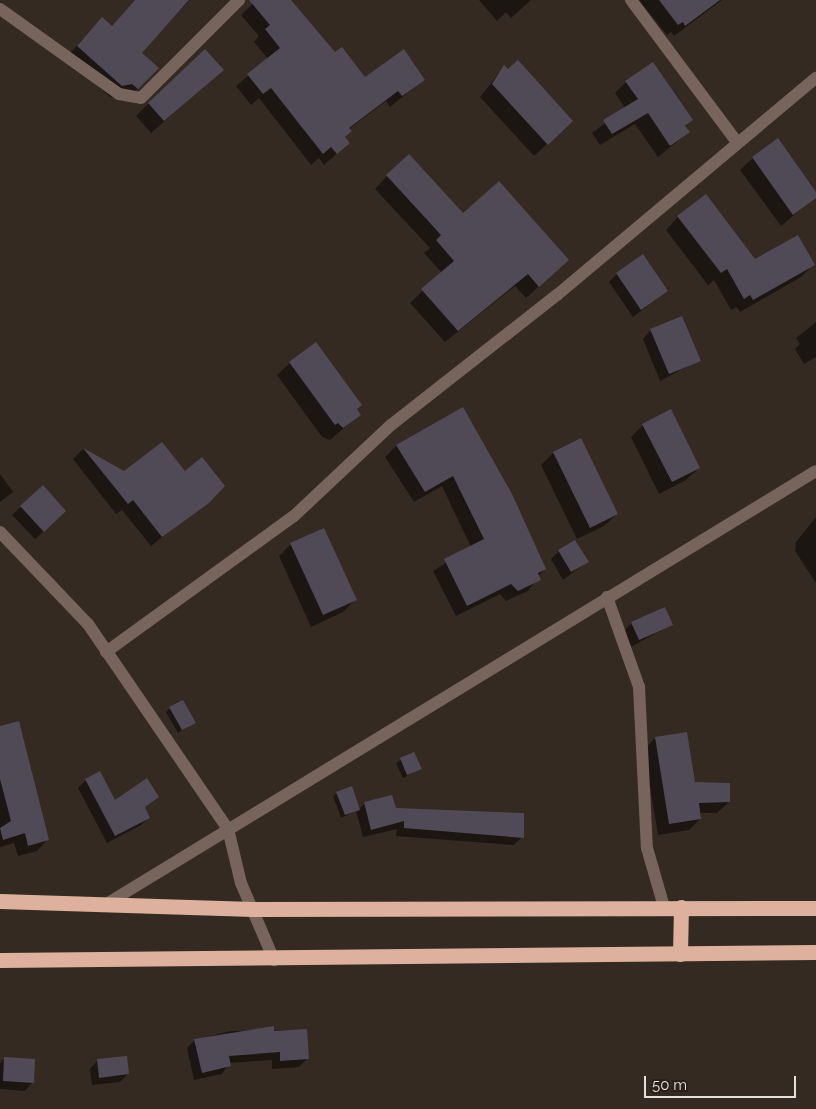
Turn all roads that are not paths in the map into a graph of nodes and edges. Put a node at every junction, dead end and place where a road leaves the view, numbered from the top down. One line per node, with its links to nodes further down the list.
1 (239, 0): 3 (street)
2 (631, 0): 5 (street)
3 (0, 9)
4 (816, 78): 5 (street)
5 (738, 142): 9 (street)
6 (816, 471): 8 (street)
7 (0, 532): 9 (street)
8 (607, 597): 10 (street); 13 (street)
9 (106, 652): 10 (street)
10 (228, 829): 12 (street); 16 (street)
11 (0, 901): 12 (highway)
12 (108, 903): 16 (highway)
13 (664, 907): 14 (highway); 16 (highway)
14 (681, 907): 15 (highway); 18 (highway)
15 (816, 908)
16 (252, 909): 20 (street)
17 (816, 952): 18 (highway)
18 (680, 954): 20 (highway)
19 (0, 960): 20 (highway)
20 (274, 960)

